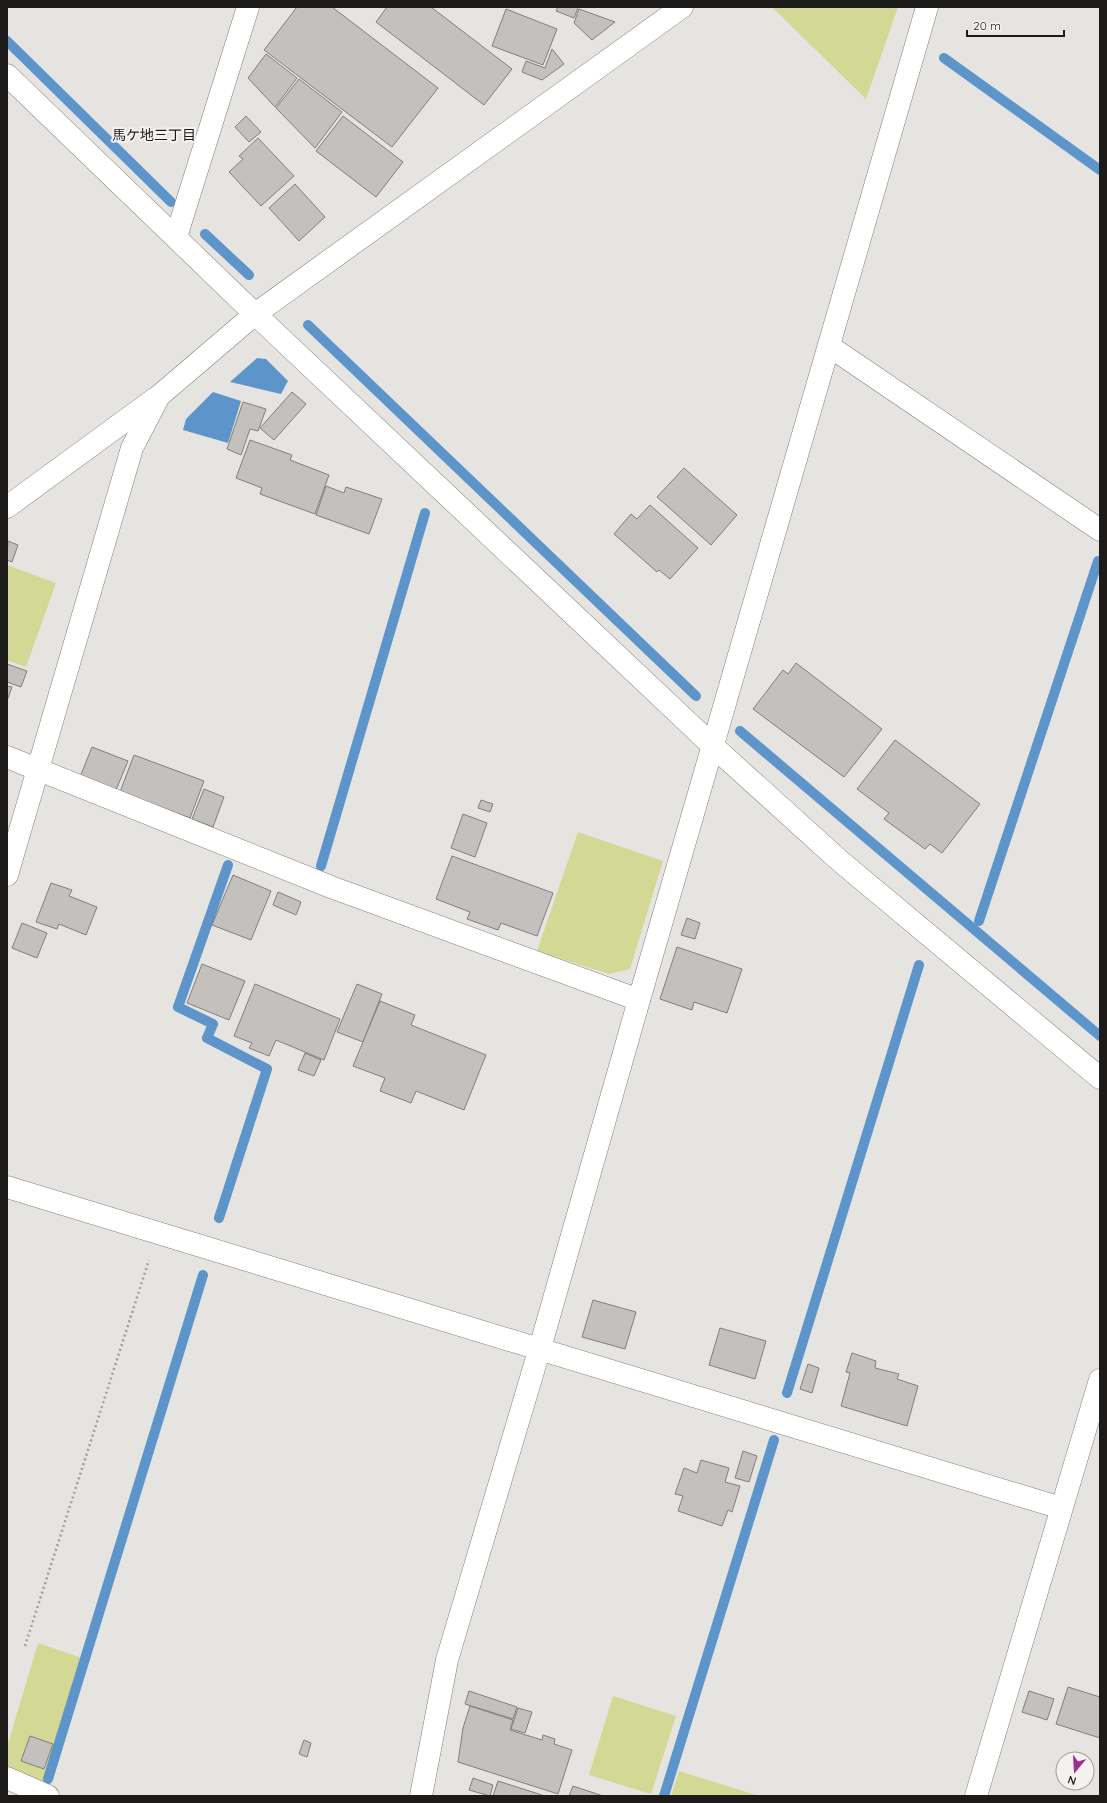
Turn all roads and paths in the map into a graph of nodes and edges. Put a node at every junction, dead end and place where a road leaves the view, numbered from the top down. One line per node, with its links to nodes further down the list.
1 (248, 7): 5 (street)
2 (682, 7): 6 (street)
3 (927, 7): 7 (street)
4 (7, 75): 5 (street)
5 (176, 237): 6 (street)
6 (255, 314): 8 (street); 11 (street)
7 (829, 346): 10 (street); 11 (street)
8 (159, 396): 9 (street); 13 (street)
9 (7, 507)
10 (1100, 530)
11 (714, 747): 15 (street); 16 (street)
12 (7, 757): 13 (street)
13 (39, 769): 14 (street); 15 (street)
14 (7, 875)
15 (639, 1000): 19 (street)
16 (1100, 1078)
17 (7, 1187): 18 (street)
18 (158, 1233): 19 (street); 22 (path)
19 (540, 1348): 21 (street); 25 (street)
20 (1100, 1380): 21 (street)
21 (1061, 1508): 26 (street)
22 (25, 1646)
23 (7, 1778): 24 (street)
24 (48, 1796)
25 (421, 1796)
26 (976, 1796)

